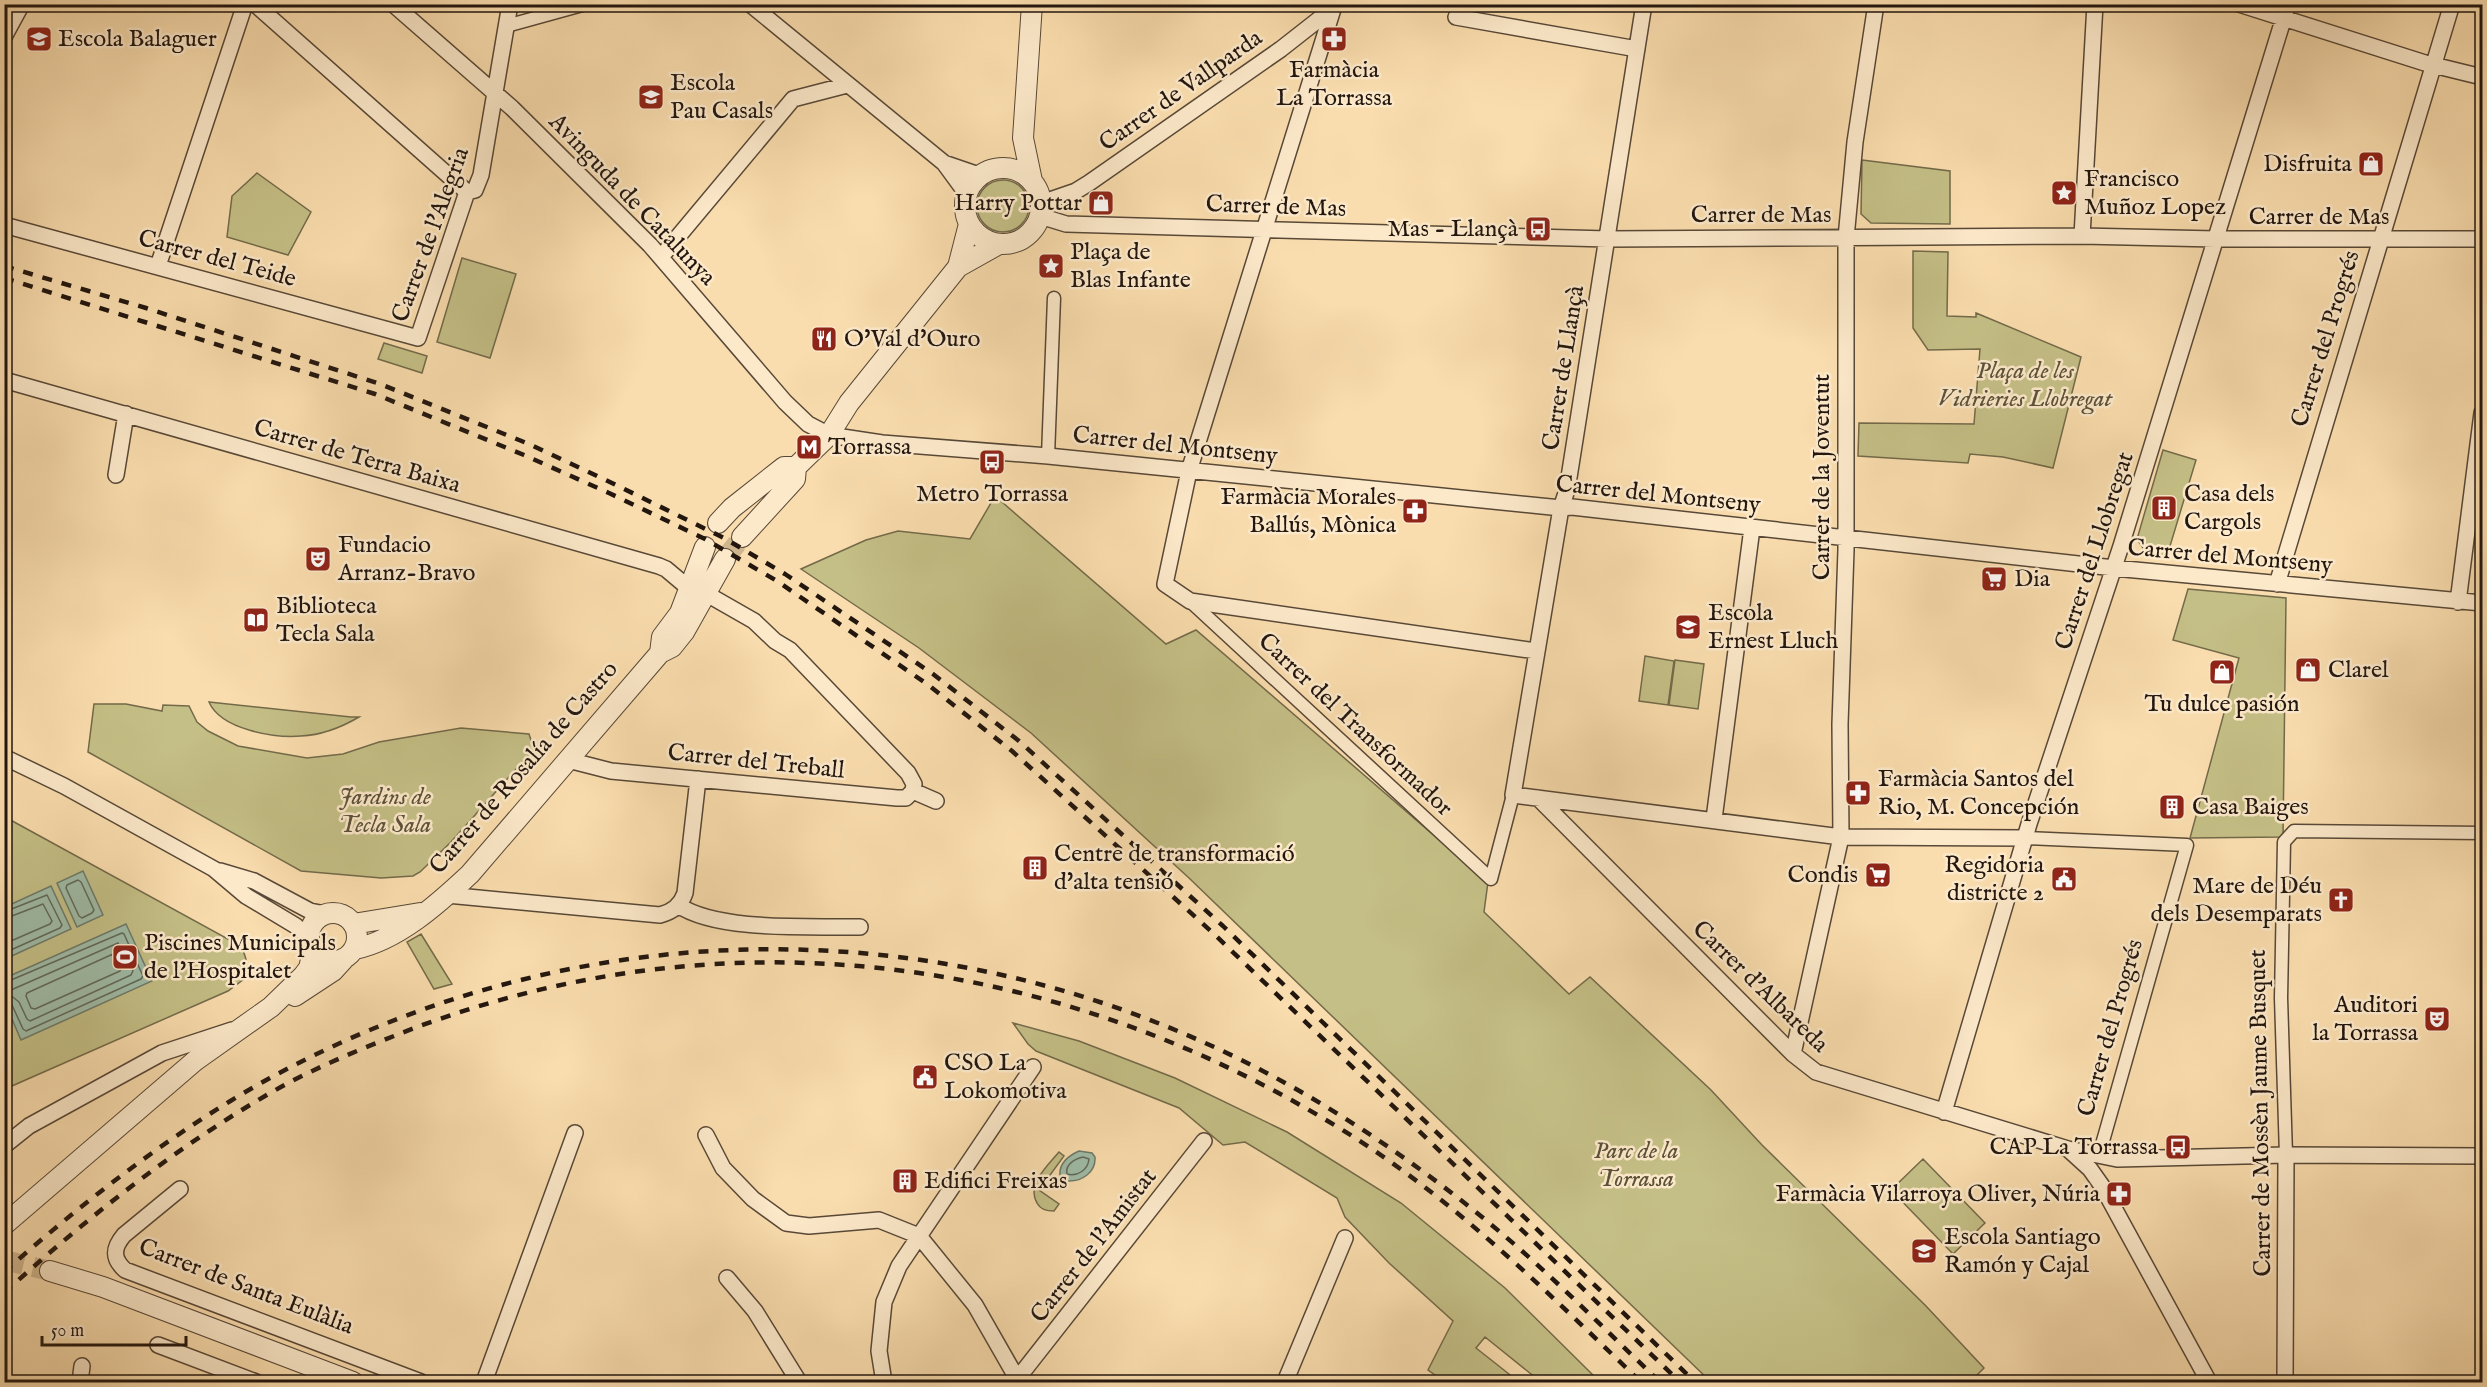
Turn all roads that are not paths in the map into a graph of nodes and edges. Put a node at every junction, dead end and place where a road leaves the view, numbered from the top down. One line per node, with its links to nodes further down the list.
1 (22, 4): 18 (street)
2 (245, 4): 42 (street)
3 (255, 4): 28 (street)
4 (393, 4): 23 (street, Avinguda de Catalunya)
5 (510, 4): 17 (street, Carrer de l'Alegria)
6 (586, 4): 17 (street)
7 (750, 4): 22 (street)
8 (1032, 4): 24 (street)
9 (1644, 4): 19 (street, Carrer de Llançà)
10 (1876, 4): 35 (street, Carrer de la Joventut)
11 (2095, 4): 34 (street)
12 (2239, 4): 15 (street)
13 (2452, 4): 20 (street, Carrer del Progrés)
14 (1333, 6): 30 (street, Carrer de Vallparda); 33 (street)
15 (2286, 11): 20 (street); 37 (street, Carrer del Llobregat)
16 (1456, 17): 19 (street)
17 (506, 26): 23 (street, Carrer de l'Alegria)
18 (4, 37)
19 (1637, 49): 36 (street, Carrer de Llançà)
20 (2434, 64): 21 (street); 39 (street, Carrer del Progrés)
21 (2482, 76)
22 (847, 85): 25 (street); 41 (street)
23 (495, 93): 28 (street, Carrer de l'Alegria); 41 (street, Avinguda de Catalunya)
24 (1023, 138): 26 (street); 27 (street)
25 (944, 163): 26 (street); 29 (street)
26 (984, 172): 27 (street); 29 (street)
27 (1032, 181): 30 (street)
28 (467, 192): 45 (street, Carrer de l'Alegria)
29 (966, 194): 31 (street)
30 (1041, 209): 33 (street, Carrer de Mas); 40 (street)
31 (969, 224): 40 (street); 43 (street)
32 (4, 225): 42 (street, Carrer del Teide)
33 (1264, 229): 36 (street, Carrer de Mas); 52 (street)
34 (2082, 236): 35 (street, Carrer de Mas); 37 (street, Carrer de Mas)
35 (1846, 238): 36 (street, Carrer de Mas); 57 (street, Carrer de la Joventut)
36 (1608, 239): 54 (street, Carrer de Llançà)
37 (2216, 239): 39 (street, Carrer de Mas); 61 (street, Carrer del Llobregat)
38 (2482, 239): 39 (street, Carrer de Mas)
39 (2379, 240): 62 (street, Carrer del Progrés)
40 (999, 244): 43 (street)
41 (661, 257): 49 (street, Avinguda de Catalunya)
42 (158, 266): 45 (street, Carrer del Teide)
43 (958, 267): 49 (street)
44 (1054, 298): 50 (street)
45 (418, 338)
46 (4, 380): 48 (street, Carrer de Terra Baixa)
47 (2482, 413): 65 (street)
48 (126, 414): 53 (street); 63 (street, Carrer de Terra Baixa)
49 (829, 435): 50 (street, Carrer del Montseny); 51 (street)
50 (1048, 456): 52 (street, Carrer del Montseny)
51 (796, 467): 55 (street); 58 (street)
52 (1189, 471): 54 (street, Carrer del Montseny); 64 (street)
53 (117, 476)
54 (1561, 508): 56 (street, Carrer del Montseny); 67 (street, Carrer de Llançà)
55 (718, 523)
56 (1752, 528): 57 (street, Carrer del Montseny); 75 (street)
57 (1845, 536): 61 (street, Carrer del Montseny); 77 (street, Carrer de la Joventut)
58 (742, 537)
59 (705, 548): 63 (street, Carrer de Rosalía de Castro)
60 (725, 559): 63 (street, Carrer de Rosalía de Castro)
61 (2114, 568): 62 (street, Carrer del Montseny); 78 (street, Carrer del Llobregat)
62 (2277, 584): 65 (street, Carrer del Montseny)
63 (698, 591): 69 (street, Carrer de Rosalía de Castro); 71 (street, Carrer de Terra Baixa)
64 (1190, 601): 67 (street); 80 (street, Carrer del Transformador)
65 (2458, 602): 66 (street, Carrer del Montseny)
66 (2482, 603)
67 (1536, 651): 72 (street, Carrer de Llançà)
68 (4, 757): 79 (street)
69 (568, 760): 70 (street, Carrer del Treball); 81 (street, Carrer de Rosalía de Castro)
70 (698, 779): 71 (street, Carrer del Treball); 82 (street)
71 (913, 791): 74 (street)
72 (1513, 795): 73 (street); 80 (street, Carrer de Llançà)
73 (1538, 798): 75 (street); 91 (street, Carrer d'Albareda)
74 (936, 801)
75 (1714, 819): 77 (street)
76 (2482, 833): 100 (street, Carrer de Mossèn Jaume Busquet)
77 (1841, 837): 78 (street); 91 (street, Carrer de la Joventut)
78 (2025, 838): 93 (street, Carrer del Llobregat); 99 (street, Carrer del Progrés)
79 (214, 869): 84 (street); 87 (street)
80 (1491, 879)
81 (447, 895): 82 (street); 83 (street, Carrer de Rosalía de Castro)
82 (678, 905): 86 (street)
83 (423, 912): 85 (street, Carrer de Rosalía de Castro); 88 (street, Carrer de Rosalía de Castro)
84 (325, 914): 85 (street); 87 (street)
85 (353, 924): 88 (street)
86 (860, 927)
87 (310, 945): 88 (street); 89 (street, Carrer de Rosalía de Castro)
88 (349, 954): 89 (street, Carrer de Rosalía de Castro)
89 (271, 1007): 90 (street, Carrer de Rosalía de Castro)
90 (243, 1026): 97 (street, Carrer de Rosalía de Castro); 105 (street, Carrer de Rosalía de Castro)
91 (1794, 1054): 93 (street, Carrer d'Albareda)
92 (1034, 1067): 106 (street)
93 (1944, 1112): 98 (street, Carrer d'Albareda)
94 (575, 1133): 117 (street)
95 (706, 1135): 106 (street)
96 (1204, 1142): 112 (street, Carrer de l'Amistat)
97 (4, 1146)
98 (2068, 1149): 99 (street, Carrer d'Albareda); 103 (street)
99 (2099, 1155): 102 (street, Carrer d'Albareda)
100 (2286, 1155): 101 (street, Carrer d'Albareda); 102 (street, Carrer d'Albareda); 122 (street, Carrer de Mossèn Jaume Busquet)
101 (2482, 1156)
102 (2117, 1159): 103 (street)
103 (2102, 1186): 121 (street)
104 (180, 1190): 116 (street, Carrer de Santa Eulàlia)
105 (7, 1222)
106 (919, 1236): 112 (street); 119 (street)
107 (1345, 1238): 120 (street)
108 (50, 1271): 115 (street)
109 (727, 1278): 118 (street)
110 (158, 1346): 114 (street)
111 (82, 1366): 113 (street)
112 (1019, 1380)
113 (80, 1383)
114 (256, 1383)
115 (353, 1383)
116 (420, 1383)
117 (484, 1383)
118 (799, 1383)
119 (884, 1383)
120 (1286, 1383)
121 (2209, 1383)
122 (2285, 1383)

